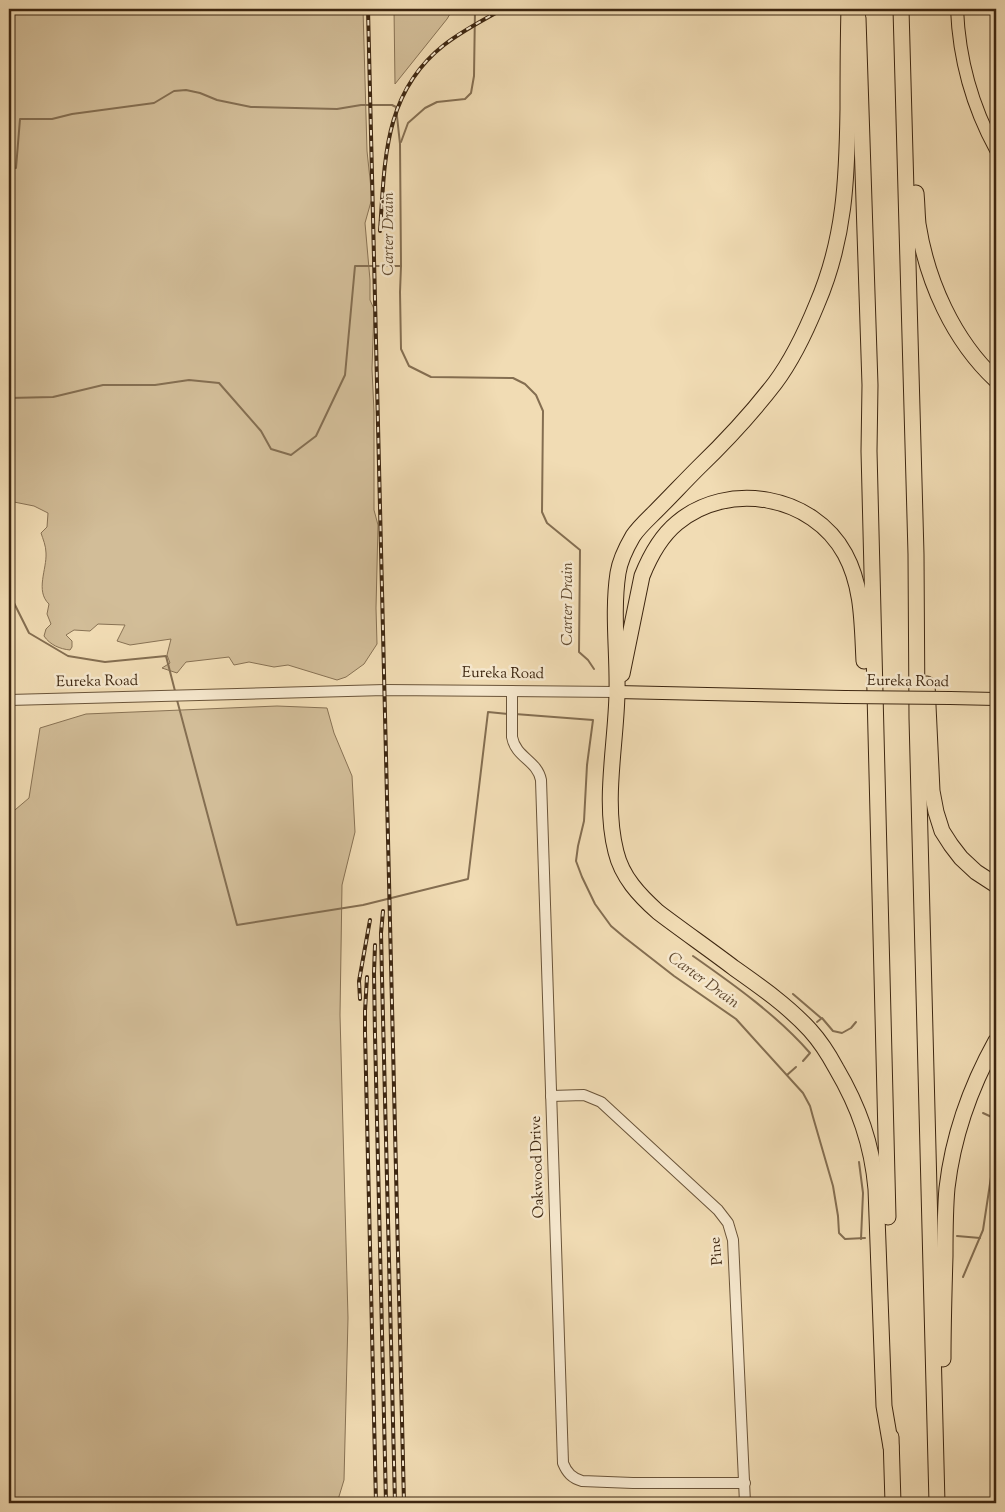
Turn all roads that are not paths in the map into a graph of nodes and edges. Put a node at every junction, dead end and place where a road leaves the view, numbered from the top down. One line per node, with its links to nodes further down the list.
1 (849, 9): 10 (highway)
2 (858, 9): 13 (highway)
3 (901, 9): 8 (highway)
4 (909, 9): 7 (highway)
5 (957, 9): 6 (main road)
6 (996, 150)
7 (996, 380)
8 (916, 554): 14 (highway); 17 (highway)
9 (512, 691): 10 (street, Eureka Road); 12 (street, Eureka Road); 16 (street, Oakwood Drive)
10 (617, 692): 11 (main road, Eureka Road, bridge); 13 (highway); 18 (highway)
11 (996, 699)
12 (9, 700)
13 (878, 842): 18 (highway)
14 (996, 885)
15 (996, 1041): 17 (highway)
16 (551, 1096): 19 (street, Pine); 19 (street, Oakwood Drive)
17 (935, 1424): 22 (highway)
18 (891, 1447): 21 (highway)
19 (745, 1483): 20 (street, Pine)
20 (745, 1503)
21 (893, 1503)
22 (937, 1503)

